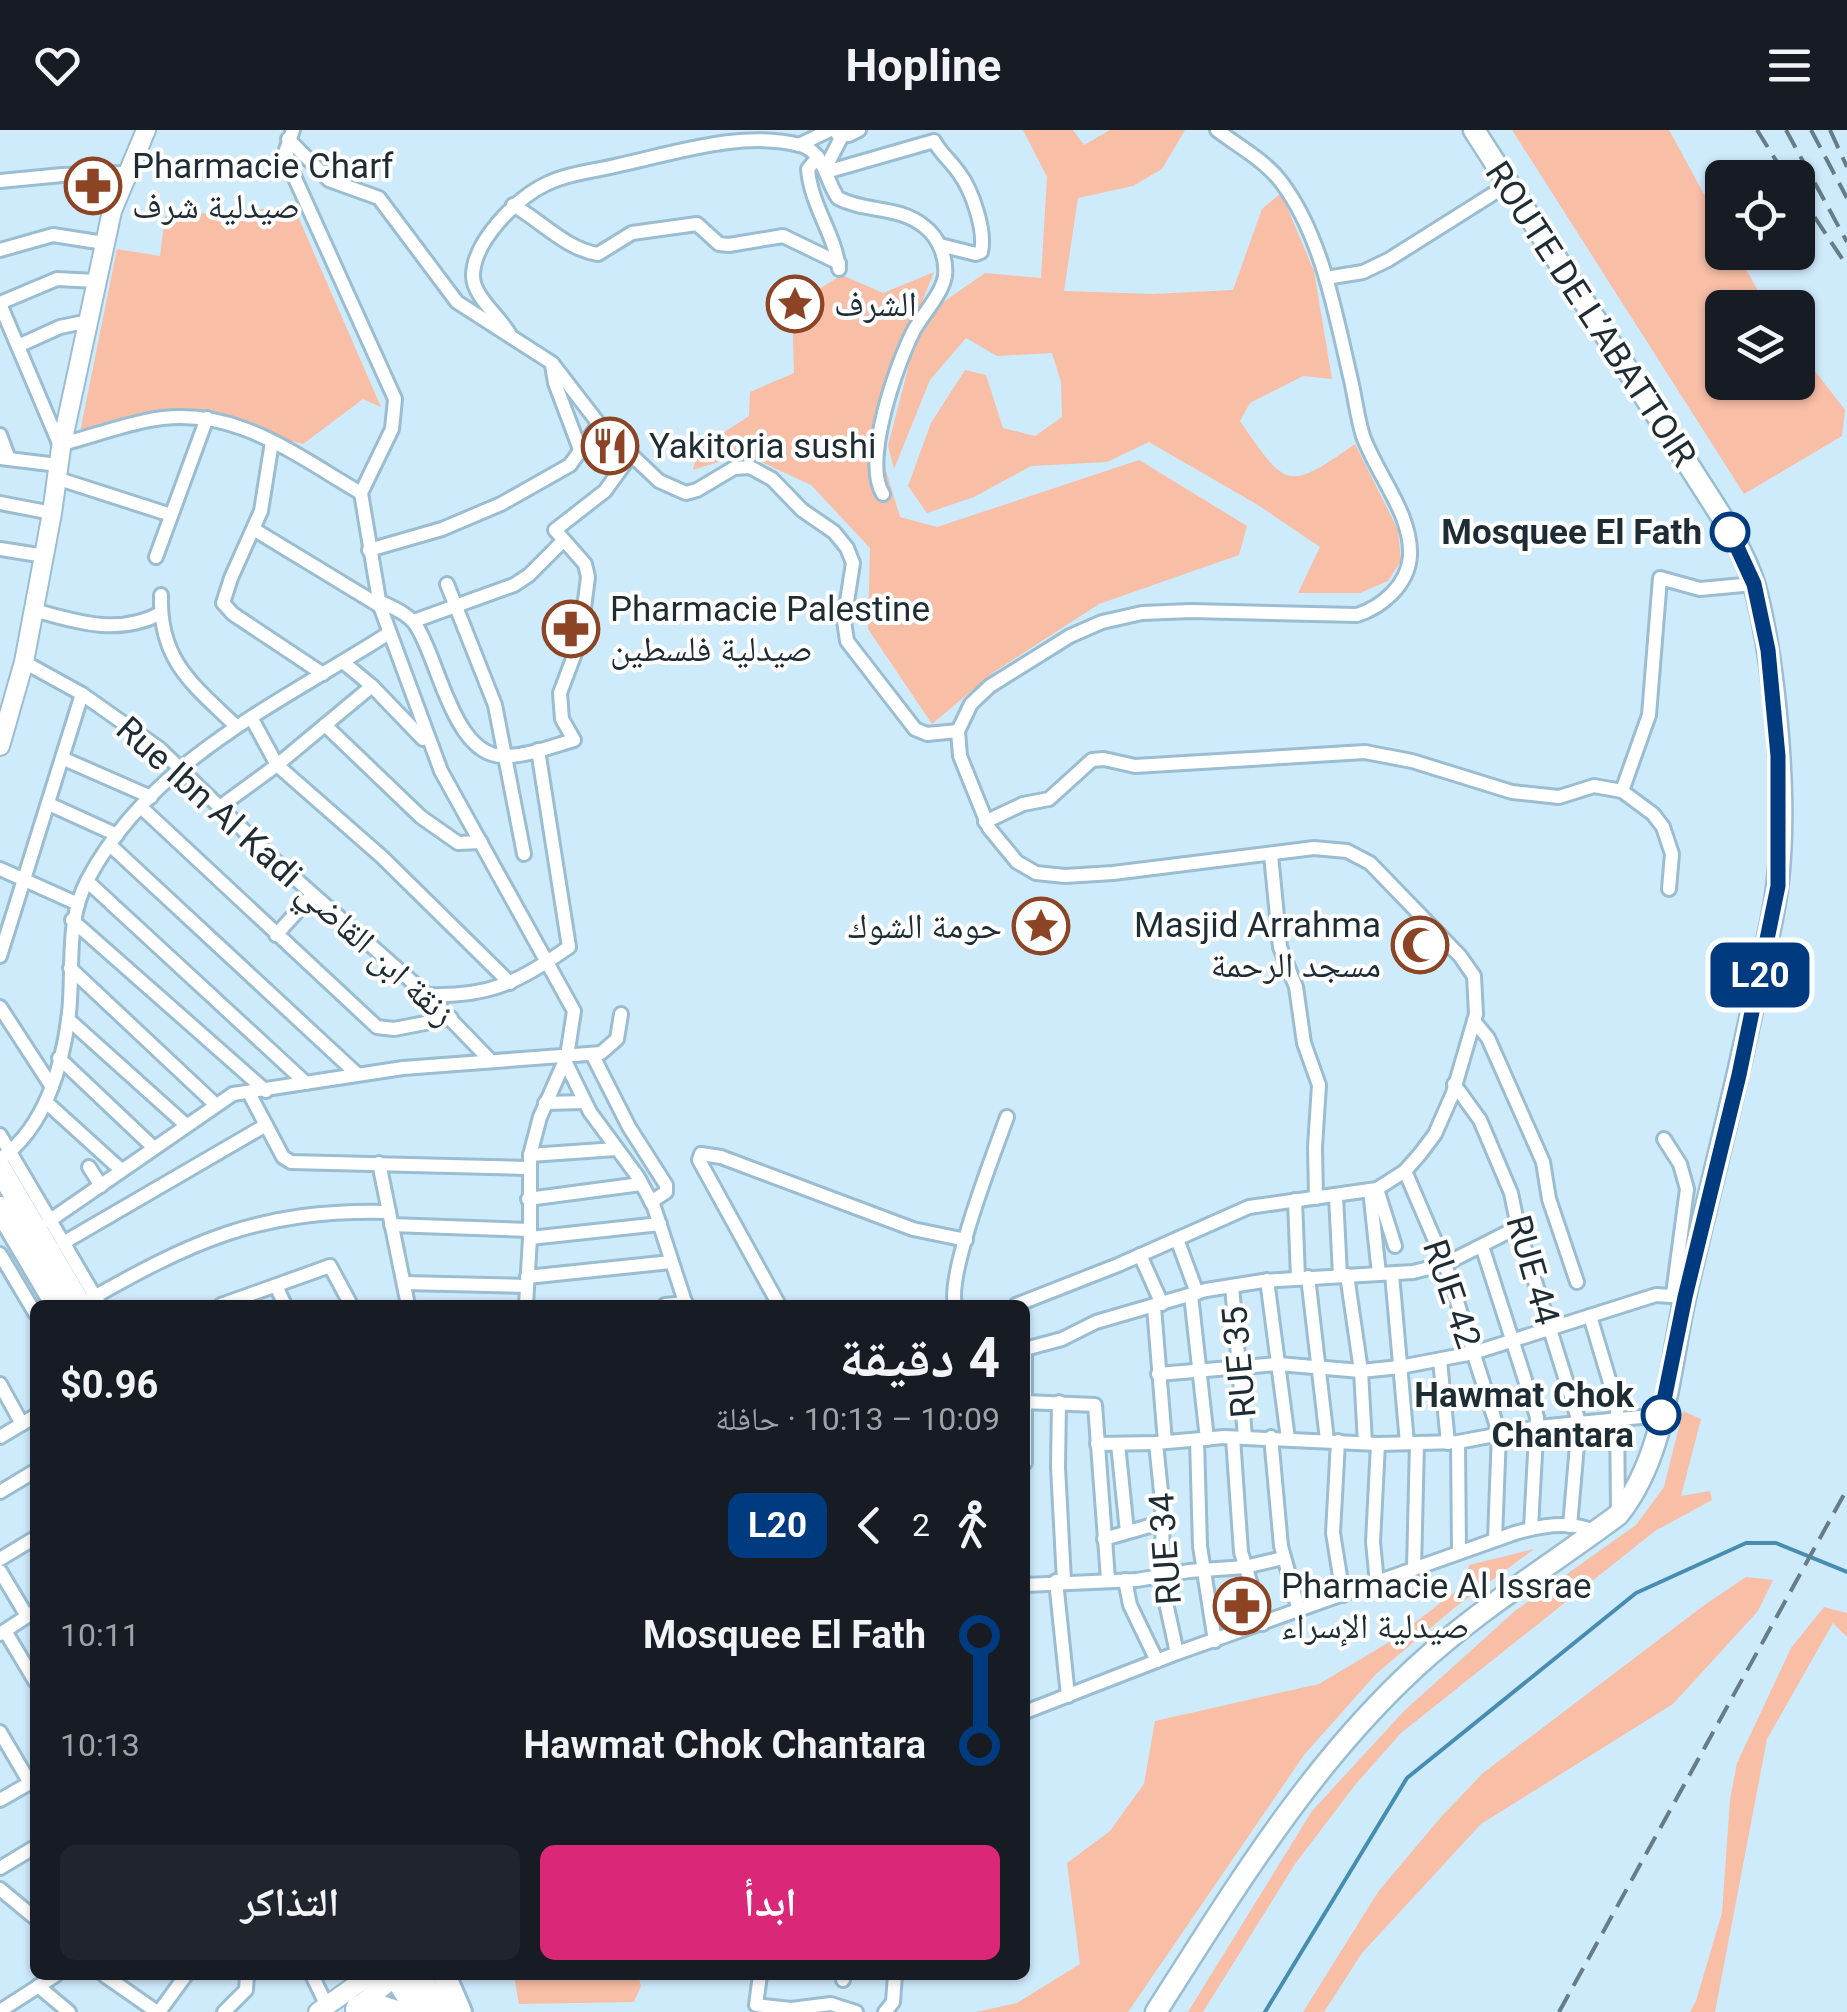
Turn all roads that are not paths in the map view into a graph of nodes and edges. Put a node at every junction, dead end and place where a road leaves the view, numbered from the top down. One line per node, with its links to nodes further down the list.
1 (146, 130): 9 (street)
2 (859, 130): 5 (street)
3 (1217, 130): 16 (street)
4 (1474, 130): 11 (main road, ROUTE DE L’ABATTOIR)
5 (834, 133): 7 (street); 8 (street)
6 (291, 135): 20 (street); 31 (street)
7 (799, 145): 8 (street); 12 (street)
8 (823, 166): 12 (street); 14 (street); 14 (street)
9 (126, 173): 10 (street); 13 (street)
10 (0, 182)
11 (1508, 185): 16 (street); 43 (main road, ROUTE DE L’ABATTOIR)
12 (512, 205): 20 (street)
13 (104, 243): 15 (street); 17 (street)
14 (940, 245): 32 (street)
15 (0, 250)
16 (1326, 278): 59 (street)
17 (96, 281): 18 (street); 19 (street)
18 (0, 304): 21 (street)
19 (89, 322): 21 (street); 30 (street)
20 (510, 335): 22 (street)
21 (18, 346): 30 (street)
22 (552, 363): 24 (street); 27 (street)
23 (207, 418): 26 (street); 30 (street); 35 (street)
24 (599, 424): 27 (street); 28 (street)
25 (0, 435): 29 (street)
26 (272, 442): 31 (street); 36 (street)
27 (580, 452): 39 (street)
28 (631, 456): 37 (street); 59 (street)
29 (4, 458): 30 (street)
30 (59, 459): 34 (street); 35 (street)
31 (361, 494): 39 (street)
32 (883, 494)
33 (0, 504): 34 (street)
34 (52, 513): 40 (street)
35 (171, 515): 41 (street)
36 (254, 530): 45 (street); 53 (street)
37 (563, 541): 46 (street); 62 (street)
38 (0, 549): 40 (street)
39 (369, 550): 45 (street)
40 (45, 556): 47 (street)
41 (156, 557)
42 (447, 584): 46 (street)
43 (1754, 584): 67 (street); 154 (main road, ROUTE DE L’ABATTOIR)
44 (161, 594): 48 (street)
45 (379, 603): 49 (street); 50 (street)
46 (456, 606): 49 (street); 63 (street)
47 (34, 610): 48 (street); 51 (street)
48 (161, 613): 58 (street)
49 (414, 621): 63 (street)
50 (389, 633): 52 (street); 61 (street)
51 (24, 662): 55 (street, Rue Ibn Al Kadi زنقة ابن القاضي); 60 (street)
52 (343, 662): 53 (street); 54 (street)
53 (323, 674): 56 (street)
54 (372, 686): 57 (street); 61 (street)
55 (82, 694): 64 (street); 66 (street, Rue Ibn Al Kadi زنقة ابن القاضي)
56 (252, 720): 58 (street); 65 (street)
57 (325, 725): 65 (street); 73 (street)
58 (236, 726): 66 (street)
59 (958, 730): 71 (street)
60 (2, 734)
61 (428, 745): 73 (street)
62 (538, 750): 63 (street); 85 (street)
63 (507, 756): 74 (street)
64 (64, 759): 68 (street); 69 (street)
65 (277, 765): 70 (street); 87 (street)
66 (179, 768): 68 (street); 70 (street, Rue Ibn Al Kadi زنقة ابن القاضي)
67 (1622, 791): 71 (street); 79 (street)
68 (147, 802): 72 (street); 83 (street)
69 (49, 804): 72 (street); 77 (street)
70 (220, 806): 80 (street, Rue Ibn Al Kadi زنقة ابن القاضي)
71 (985, 822): 75 (street)
72 (113, 840): 78 (street); 98 (street)
73 (481, 842): 85 (street)
74 (524, 854)
75 (1271, 855): 93 (street); 126 (street)
76 (0, 870): 77 (street)
77 (25, 880): 81 (street); 84 (street)
78 (87, 881): 81 (street); 99 (street)
79 (1669, 890)
80 (312, 895): 83 (street); 88 (street, Rue Ibn Al Kadi زنقة ابن القاضي)
81 (78, 904): 82 (street)
82 (72, 920): 86 (street); 102 (street)
83 (276, 935): 91 (street)
84 (0, 956)
85 (547, 961): 87 (street); 96 (street)
86 (70, 968): 92 (street); 107 (street)
87 (510, 983): 88 (street)
88 (427, 994): 91 (street, Rue Ibn Al Kadi زنقة ابن القاضي)
89 (0, 1007): 101 (street)
90 (621, 1014): 94 (street)
91 (451, 1018): 97 (street, Rue Ibn Al Kadi زنقة ابن القاضي)
92 (68, 1019): 95 (street); 110 (street)
93 (1474, 1021): 100 (street); 149 (street)
94 (596, 1054): 96 (street); 128 (street)
95 (59, 1058): 101 (street); 113 (street)
96 (566, 1058): 97 (street); 105 (street); 106 (street)
97 (489, 1060): 98 (street)
98 (357, 1074): 99 (street)
99 (306, 1083): 102 (street)
100 (1454, 1084): 120 (street); 133 (street, RUE 44)
101 (52, 1087): 104 (street)
102 (266, 1091): 103 (street)
103 (249, 1092): 107 (street); 109 (street)
104 (46, 1102): 115 (street); 119 (street)
105 (584, 1102): 106 (street); 114 (street)
106 (545, 1103): 116 (street)
107 (216, 1106): 110 (street)
108 (1007, 1117): 136 (street)
109 (266, 1124): 117 (street); 137 (street)
110 (186, 1125): 113 (street)
111 (0, 1135): 115 (street)
112 (1664, 1140): 154 (street)
113 (154, 1148): 119 (street)
114 (616, 1149): 116 (street); 121 (street)
115 (3, 1160): 131 (street); 156 (highway)
116 (529, 1161): 117 (street); 125 (street)
117 (379, 1162): 130 (street)
118 (89, 1167): 122 (street)
119 (120, 1170): 122 (street)
120 (1405, 1171): 123 (street); 143 (street, RUE 42)
121 (641, 1184): 125 (street); 128 (street)
122 (100, 1186): 131 (street)
123 (1374, 1190): 124 (street); 138 (street); 144 (street)
124 (1336, 1196): 126 (street); 145 (street)
125 (528, 1198): 134 (street)
126 (1316, 1198): 127 (street)
127 (1295, 1200): 135 (street); 146 (street)
128 (652, 1202): 132 (street)
129 (0, 1208): 155 (highway)
130 (390, 1219): 134 (street); 150 (street); 158 (street)
131 (49, 1220): 137 (street)
132 (660, 1224): 134 (street); 142 (street)
133 (1518, 1227): 139 (street); 171 (street, RUE 44)
134 (530, 1234): 148 (street)
135 (1177, 1239): 141 (street); 153 (street)
136 (966, 1240): 165 (street); 166 (street)
137 (63, 1243): 157 (street)
138 (1395, 1246)
139 (1482, 1246): 143 (street); 172 (street)
140 (0, 1254): 168 (street)
141 (1140, 1255): 167 (street); 169 (street)
142 (671, 1262): 148 (street); 164 (street)
143 (1445, 1264): 144 (street); 174 (street, RUE 42)
144 (1385, 1274): 145 (street); 178 (street)
145 (1344, 1275): 146 (street); 181 (street)
146 (1303, 1278): 147 (street); 177 (street)
147 (1267, 1280): 152 (street); 176 (street)
148 (527, 1281): 150 (street); 163 (street)
149 (1577, 1282)
150 (404, 1283): 162 (street)
151 (276, 1286): 159 (street); 160 (street); 161 (street)
152 (1232, 1286): 153 (street); 179 (street, RUE 35)
153 (1194, 1294): 169 (street); 180 (street)
154 (1679, 1296): 170 (street); 186 (main road, ROUTE DE L’ABATTOIR)
155 (54, 1300)
156 (87, 1300)
157 (88, 1300)
158 (94, 1300)
159 (236, 1300)
160 (283, 1300)
161 (348, 1300)
162 (407, 1300)
163 (526, 1300)
164 (685, 1300)
165 (776, 1300)
166 (955, 1300)
167 (1028, 1300)
168 (30, 1305)
169 (1158, 1305): 173 (street); 182 (street, RUE 34)
170 (1590, 1316): 171 (street); 188 (street)
171 (1549, 1330): 172 (street); 189 (street, RUE 44)
172 (1511, 1342): 174 (street); 191 (street)
173 (1030, 1350)
174 (1473, 1353): 175 (street); 192 (street, RUE 42)
175 (1440, 1360): 178 (street); 199 (street)
176 (1278, 1364): 177 (street); 179 (street); 197 (street)
177 (1318, 1367): 181 (street); 198 (street)
178 (1400, 1367): 181 (street); 202 (street)
179 (1240, 1368): 180 (street); 194 (street, RUE 35)
180 (1200, 1369): 182 (street); 196 (street)
181 (1361, 1370): 201 (street)
182 (1158, 1374): 200 (street, RUE 34)
183 (0, 1384): 190 (street)
184 (1030, 1402): 185 (street)
185 (1059, 1402): 203 (street); 226 (street)
186 (1661, 1415): 188 (street); 207 (main road, ROUTE DE L’ABATTOIR)
187 (30, 1419): 190 (street)
188 (1618, 1420): 189 (street); 207 (street)
189 (1579, 1422): 191 (street); 209 (street, RUE 44)
190 (22, 1424): 193 (street)
191 (1538, 1427): 192 (street); 210 (street)
192 (1499, 1433): 199 (street); 214 (street, RUE 42)
193 (0, 1437)
194 (1240, 1438): 195 (street); 196 (street); 219 (street, RUE 35)
195 (1271, 1438): 197 (street); 217 (street)
196 (1202, 1439): 200 (street); 221 (street)
197 (1288, 1439): 198 (street)
198 (1332, 1440): 201 (street); 230 (street)
199 (1453, 1442): 202 (street); 216 (street)
200 (1161, 1443): 204 (street); 208 (street, RUE 34)
201 (1371, 1443): 202 (street); 227 (street)
202 (1412, 1443): 220 (street)
203 (1098, 1444): 204 (street); 213 (street)
204 (1118, 1444): 211 (street)
205 (30, 1474): 206 (street)
206 (0, 1492)
207 (1618, 1515): 212 (main road, ROUTE DE L’ABATTOIR)
208 (1160, 1523): 211 (street); 223 (street, RUE 34)
209 (1570, 1526): 210 (street); 212 (street)
210 (1531, 1528): 214 (street)
211 (1127, 1532): 213 (street)
212 (1595, 1532): 274 (main road, ROUTE DE L’ABATTOIR)
213 (1104, 1539): 224 (street)
214 (1496, 1539): 216 (street)
215 (30, 1541): 218 (street)
216 (1459, 1551): 220 (street)
217 (1284, 1558): 219 (street); 231 (street)
218 (0, 1559)
219 (1245, 1567): 221 (street); 234 (street, RUE 35)
220 (1414, 1569): 227 (street)
221 (1202, 1570): 223 (street); 236 (street)
222 (0, 1571): 229 (street)
223 (1162, 1576): 225 (street); 237 (street, RUE 34)
224 (1108, 1579): 225 (street); 226 (street)
225 (1124, 1580): 238 (street)
226 (1060, 1581): 228 (street); 240 (street)
227 (1378, 1583): 230 (street)
228 (1030, 1584)
229 (5, 1592): 232 (street)
230 (1343, 1596): 231 (street)
231 (1299, 1611): 234 (street)
232 (30, 1613)
233 (30, 1615): 235 (street)
234 (1263, 1624): 236 (street)
235 (3, 1632): 239 (street)
236 (1215, 1641): 237 (street)
237 (1177, 1653): 238 (street)
238 (1157, 1661): 240 (street)
239 (30, 1673)
240 (1068, 1696): 241 (street)
241 (1030, 1710)
242 (0, 1732): 243 (street)
243 (30, 1778)
244 (30, 1782): 245 (street)
245 (0, 1800)
246 (30, 1850): 247 (street)
247 (0, 1868)
248 (0, 1889): 249 (street)
249 (30, 1914)
250 (48, 1980): 262 (street)
251 (111, 1980): 268 (street)
252 (181, 1980): 268 (street)
253 (247, 1980): 269 (street)
254 (313, 1980): 263 (street)
255 (390, 1980): 263 (street)
256 (393, 1980): 264 (street)
257 (399, 1980): 271 (highway)
258 (402, 1980): 265 (highway)
259 (445, 1980): 265 (highway)
260 (759, 1980): 272 (street)
261 (895, 1980): 273 (street)
262 (38, 1986): 266 (street); 267 (street)
263 (322, 2009)
264 (354, 2009): 270 (highway)
265 (454, 2010)
266 (0, 2011)
267 (69, 2012)
268 (158, 2012)
269 (224, 2012)
270 (396, 2012)
271 (418, 2012)
272 (856, 2012)
273 (886, 2012)
274 (1156, 2012)

